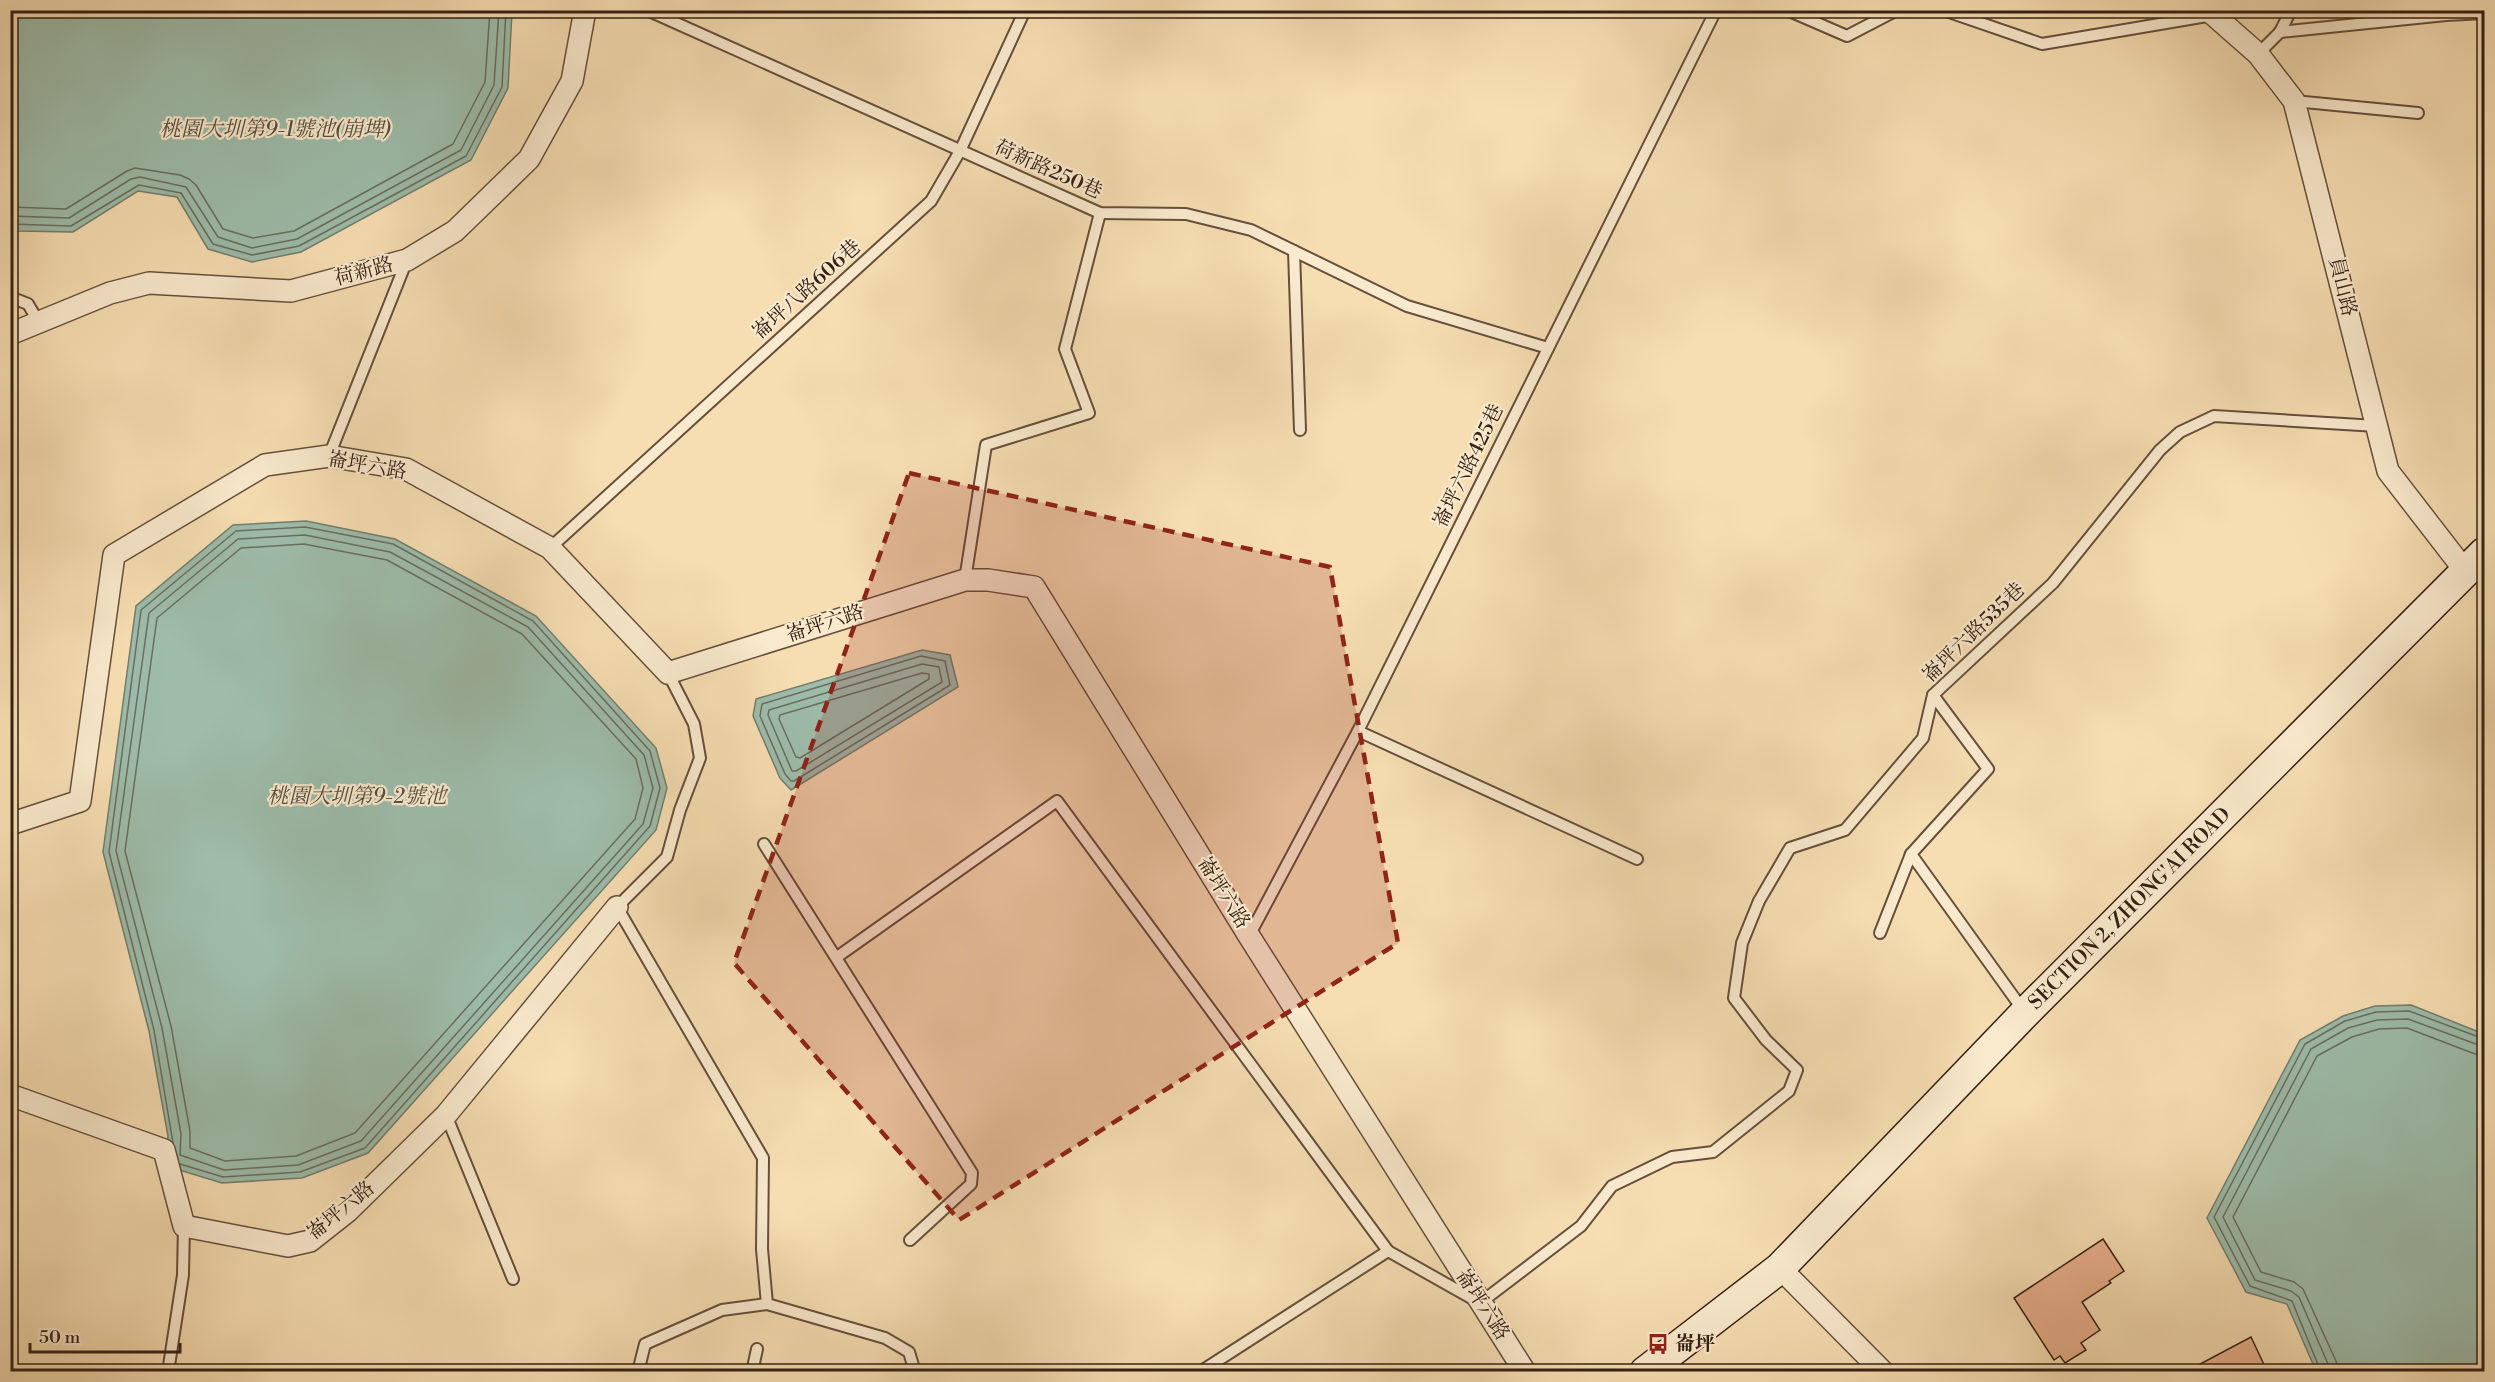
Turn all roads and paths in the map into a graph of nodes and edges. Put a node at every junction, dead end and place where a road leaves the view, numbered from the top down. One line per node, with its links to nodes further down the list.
1 (585, 10): 18 (street, 荷新路)
2 (647, 10): 15 (lane, 荷新路250巷)
3 (1025, 10): 15 (lane, 崙坪八路606巷)
4 (1716, 10): 22 (lane, 崙坪六路425巷)
5 (1787, 10): 6 (lane)
6 (1897, 10)
7 (1942, 10): 9 (lane)
8 (2291, 10): 11 (lane)
9 (2211, 13): 12 (street, 員山路)
10 (2484, 13): 11 (lane)
11 (2280, 32): 12 (lane)
12 (2258, 54): 13 (street, 員山路)
13 (2294, 101): 14 (lane); 23 (street, 員山路)
14 (2418, 113)
15 (960, 151): 16 (lane, 荷新路250巷); 26 (lane, 崙坪八路606巷)
16 (1100, 213): 17 (lane, 荷新路250巷); 28 (lane)
17 (1294, 251): 22 (lane, 荷新路250巷); 24 (lane)
18 (407, 260): 20 (street, 荷新路); 25 (lane)
19 (10, 297): 20 (lane)
20 (38, 321): 21 (street, 荷新路)
21 (10, 334)
22 (1548, 348): 31 (lane, 崙坪六路425巷)
23 (2377, 426): 27 (street, 員山路); 30 (lane, 崙坪六路535巷)
24 (1300, 430)
25 (329, 456): 26 (street, 崙坪六路); 32 (street, 崙坪六路)
26 (550, 548): 29 (street, 崙坪六路)
27 (2475, 563): 40 (main road, SECTION 2, ZHONG'AI ROAD)
28 (965, 579): 29 (street, 崙坪六路); 38 (street, 崙坪六路)
29 (668, 674): 36 (lane)
30 (1933, 695): 34 (lane); 48 (lane, 崙坪六路535巷)
31 (1358, 731): 35 (lane); 38 (lane, 崙坪六路425巷)
32 (10, 824)
33 (764, 844): 39 (lane)
34 (1911, 854): 37 (lane); 40 (lane)
35 (1637, 859)
36 (617, 907): 42 (street, 崙坪六路); 49 (lane)
37 (1880, 933)
38 (1249, 936): 48 (street, 崙坪六路)
39 (837, 957): 44 (lane); 45 (lane)
40 (2025, 1013): 46 (main road, SECTION 2, ZHONG'AI ROAD)
41 (10, 1095): 43 (street)
42 (446, 1115): 43 (street, 崙坪六路); 47 (lane)
43 (184, 1226): 51 (lane)
44 (910, 1240)
45 (1388, 1251): 48 (lane); 55 (lane)
46 (1780, 1268): 57 (main road, SECTION 2, ZHONG'AI ROAD); 58 (street)
47 (513, 1279)
48 (1480, 1303): 56 (street, 崙坪六路)
49 (767, 1304): 52 (lane); 54 (lane)
50 (757, 1349): 53 (lane)
51 (168, 1371)
52 (638, 1371)
53 (752, 1371)
54 (915, 1371)
55 (1200, 1371)
56 (1525, 1371)
57 (1646, 1371)
58 (1883, 1371)

